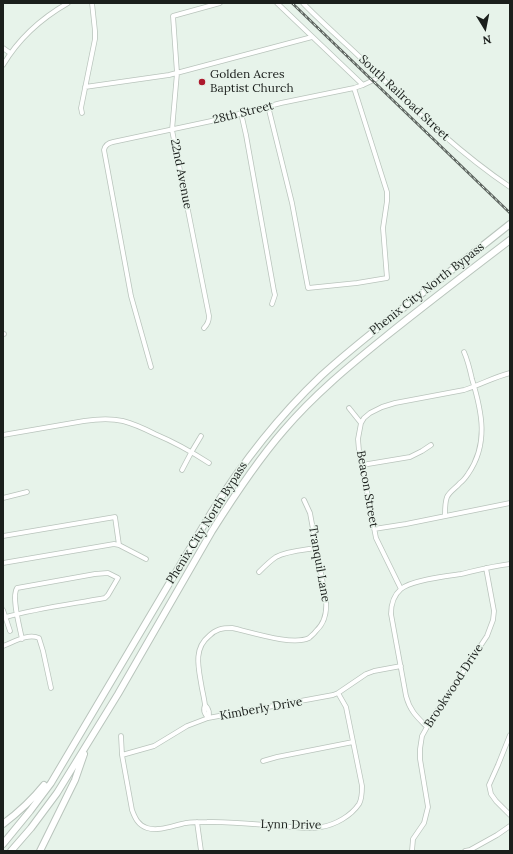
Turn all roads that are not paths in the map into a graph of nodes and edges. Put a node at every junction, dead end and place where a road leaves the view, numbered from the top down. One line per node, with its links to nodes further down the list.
1 (68, 3): 8 (street)
2 (92, 3): 13 (street)
3 (220, 3): 10 (street, 22nd Avenue)
4 (277, 3): 6 (street)
5 (306, 4): 11 (street, South Railroad Street)
6 (312, 37): 10 (street); 12 (street)
7 (3, 48): 8 (street)
8 (10, 53): 9 (street)
9 (3, 66)
10 (177, 73): 13 (street); 18 (street, 22nd Avenue)
11 (380, 77): 12 (street, 28th Street); 19 (street, South Railroad Street)
12 (363, 85): 14 (street, 28th Street)
13 (85, 86): 16 (street)
14 (354, 88): 15 (street, 28th Street); 15 (street)
15 (268, 106): 17 (street, 28th Street)
16 (82, 113)
17 (241, 113): 18 (street, 28th Street); 22 (street)
18 (172, 130): 23 (street, 22nd Avenue); 25 (street, 28th Street)
19 (510, 187)
20 (509, 225): 67 (highway, Phenix City North Bypass)
21 (510, 240): 65 (highway, Phenix City North Bypass)
22 (272, 304)
23 (204, 328)
24 (464, 352): 27 (street)
25 (151, 367)
26 (510, 373): 27 (street)
27 (475, 387): 29 (street); 41 (street)
28 (349, 408): 29 (street)
29 (361, 423): 35 (street, Beacon Street)
30 (3, 435): 33 (street)
31 (201, 436): 33 (street)
32 (431, 445): 35 (street)
33 (192, 451): 34 (street); 36 (street)
34 (209, 463)
35 (362, 465): 42 (street, Beacon Street)
36 (182, 470)
37 (27, 492): 38 (street)
38 (3, 498)
39 (304, 500): 45 (street, Tranquil Lane)
40 (510, 503): 41 (street)
41 (445, 515): 42 (street)
42 (374, 529): 51 (street, Beacon Street)
43 (3, 536): 44 (street)
44 (119, 545): 46 (street); 47 (street)
45 (316, 548): 50 (street); 61 (street, Tranquil Lane)
46 (146, 559)
47 (3, 563)
48 (510, 564): 49 (street)
49 (486, 568): 51 (street); 62 (street, Brookwood Drive)
50 (259, 572)
51 (401, 589): 58 (street)
52 (3, 610): 54 (street)
53 (17, 614): 53 (street); 54 (street); 56 (street)
54 (6, 617): 55 (street)
55 (10, 631)
56 (22, 639): 57 (street); 59 (street)
57 (3, 646)
58 (401, 666): 60 (street, Kimberly Drive); 62 (street)
59 (51, 688)
60 (338, 694): 61 (street, Kimberly Drive); 66 (street, Lynn Drive)
61 (208, 718): 68 (street, Kimberly Drive)
62 (427, 727): 78 (street, Brookwood Drive)
63 (510, 735): 70 (street)
64 (121, 736): 68 (street, Lynn Drive)
65 (88, 742): 75 (highway, Phenix City North Bypass); 76 (highway)
66 (353, 742): 69 (street); 71 (street, Lynn Drive)
67 (70, 750): 72 (highway); 74 (highway, Phenix City North Bypass)
68 (122, 755): 71 (street, Lynn Drive)
69 (263, 761)
70 (510, 815)
71 (197, 822): 77 (street)
72 (3, 824)
73 (510, 826): 79 (street)
74 (3, 844)
75 (11, 851)
76 (40, 851)
77 (201, 851)
78 (412, 851)
79 (465, 851)

